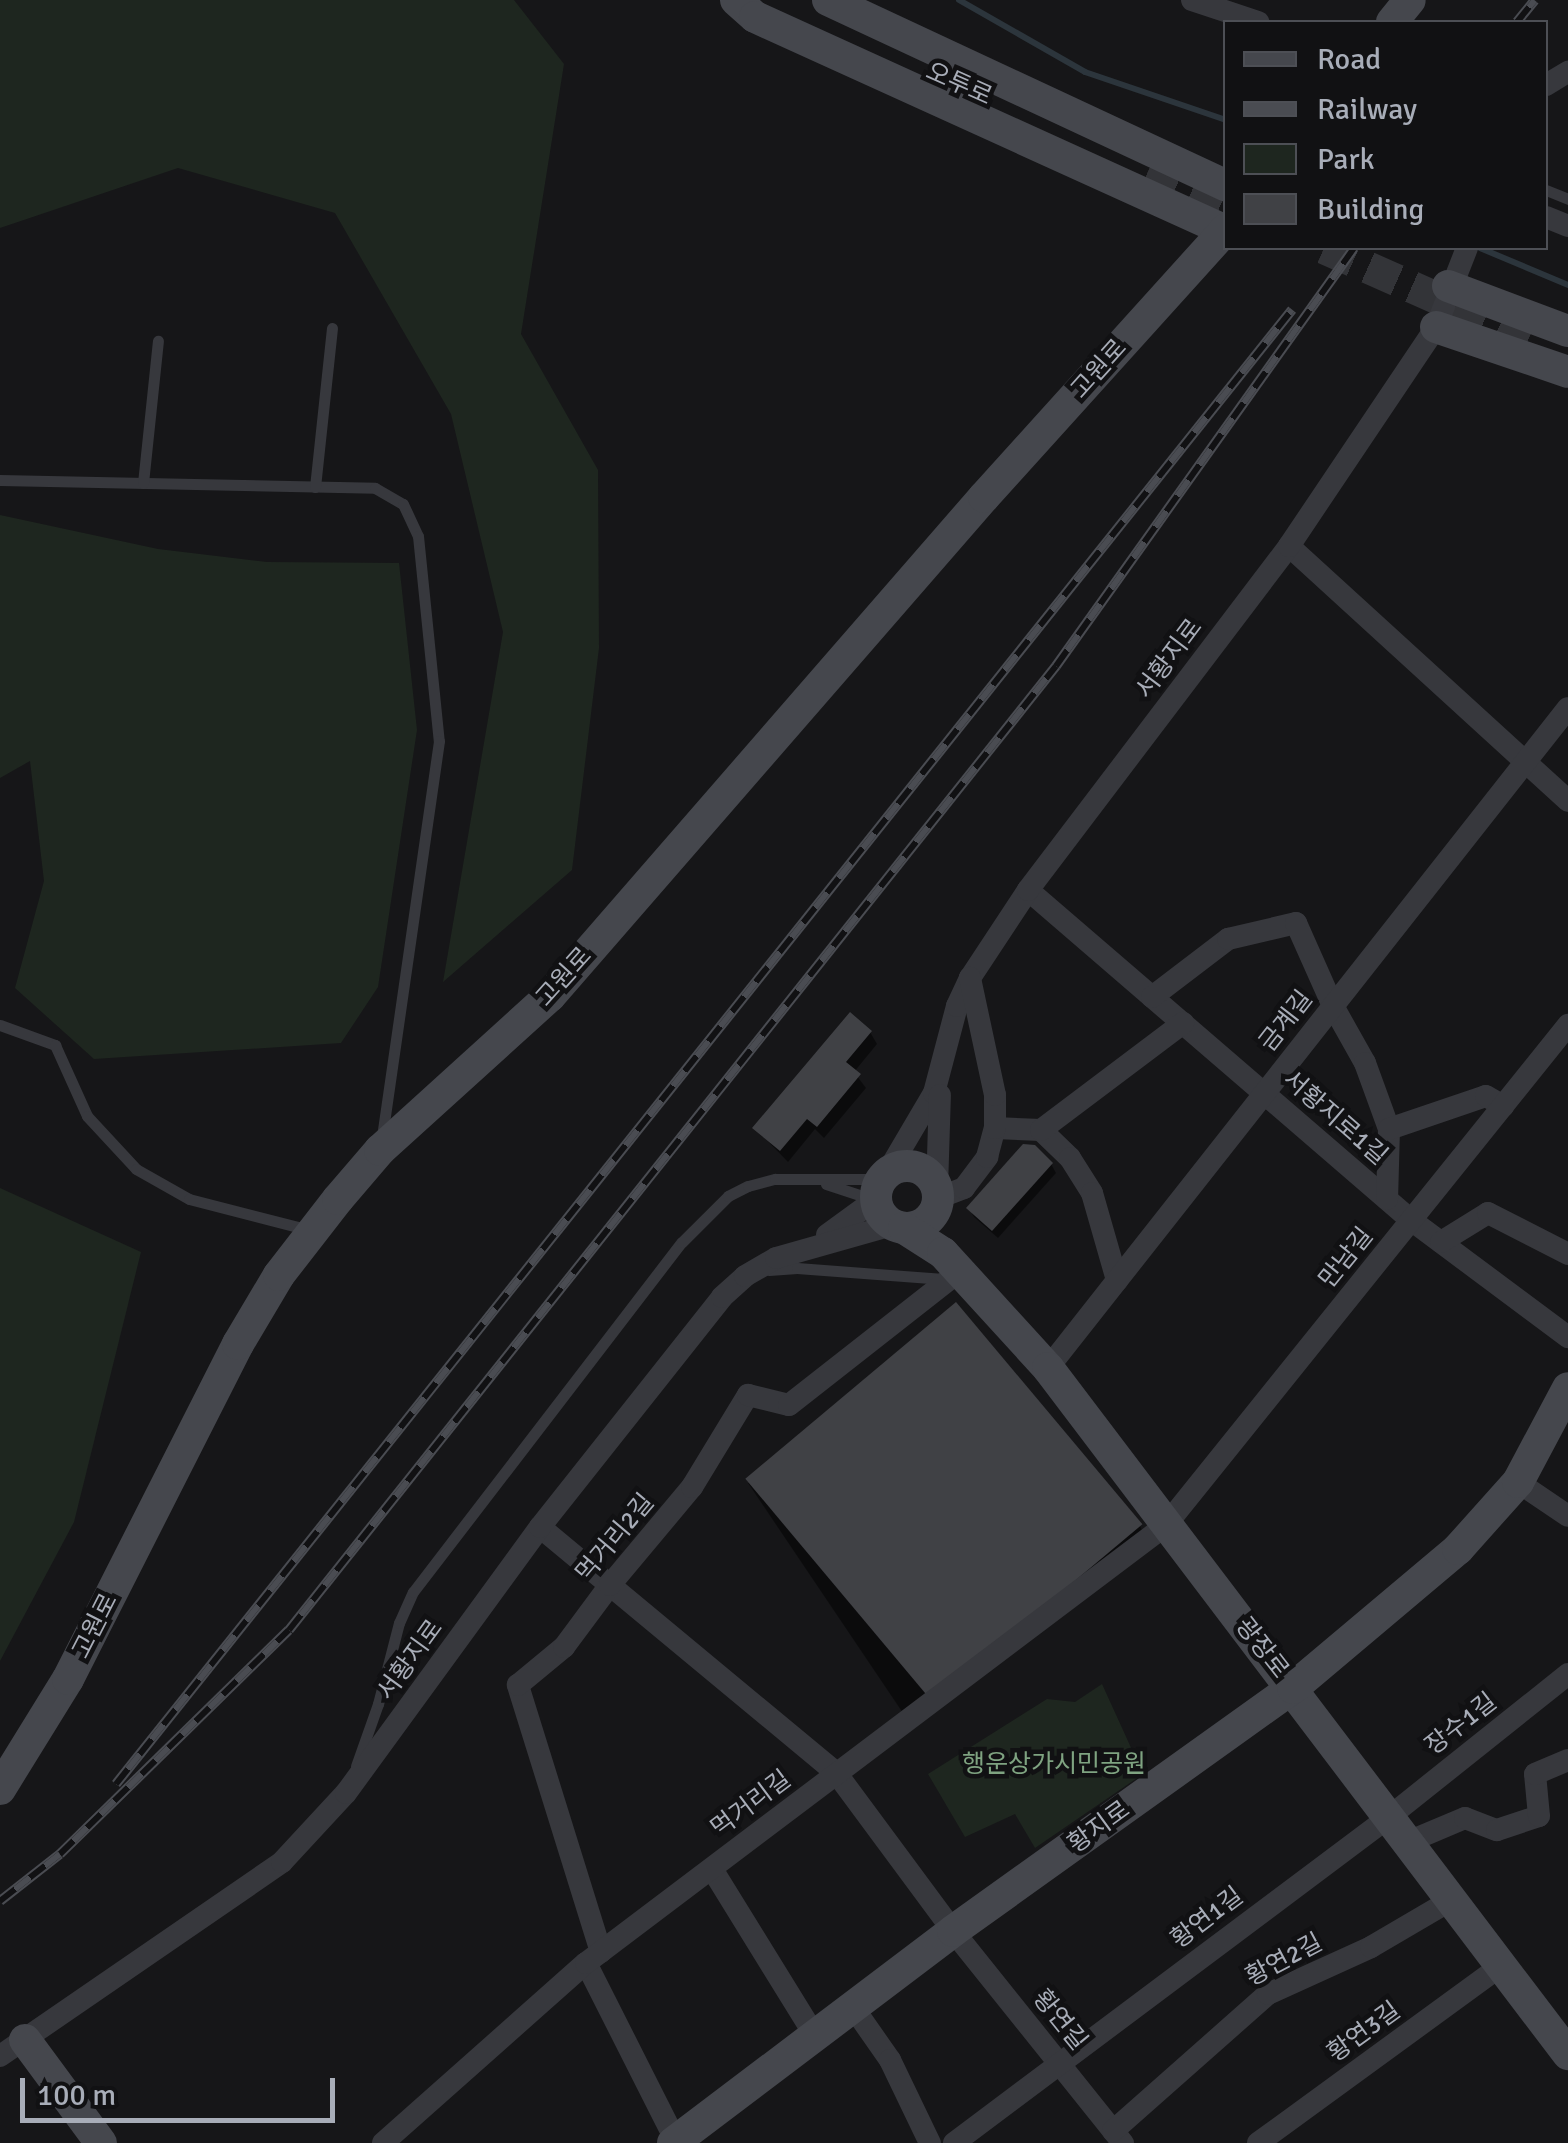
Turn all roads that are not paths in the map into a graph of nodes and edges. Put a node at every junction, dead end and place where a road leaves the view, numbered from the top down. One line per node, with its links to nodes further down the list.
1 (736, 0): 10 (street)
2 (769, 0): 8 (street, 오투로)
3 (828, 0): 9 (street)
4 (1192, 0): 6 (street)
5 (1410, 0): 7 (street)
6 (1252, 20)
7 (1394, 20)
8 (1149, 169)
9 (1223, 185)
10 (1223, 228)
11 (1223, 231): 41 (street, 고원로)
12 (1466, 250): 13 (street, 서황지로)
13 (1448, 286): 14 (street, 서황지로); 16 (street)
14 (1436, 327): 20 (street); 24 (street, 서황지로)
15 (332, 328): 23 (lane)
16 (1568, 332)
17 (1529, 340): 19 (street)
18 (158, 341): 22 (lane)
19 (1568, 354)
20 (1568, 372)
21 (0, 480): 22 (lane)
22 (143, 483): 23 (lane)
23 (315, 486): 41 (lane)
24 (1289, 546): 26 (street); 28 (street, 서황지로)
25 (1568, 708): 26 (street, 금계길)
26 (1526, 762): 27 (street); 31 (street, 금계길)
27 (1568, 801)
28 (1028, 890): 29 (street, 서황지로); 30 (street, 서황지로1길)
29 (970, 978): 35 (street, 서황지로); 38 (street)
30 (1152, 997): 31 (street); 32 (street, 서황지로1길)
31 (1333, 1006): 36 (street, 금계길); 39 (street)
32 (1182, 1023): 36 (street, 서황지로1길); 40 (street)
33 (0, 1025): 47 (lane)
34 (1568, 1025): 37 (street, 만남길)
35 (942, 1067): 43 (street); 45 (street)
36 (1264, 1093): 44 (street, 서황지로1길); 52 (street, 금계길)
37 (1503, 1106): 39 (street); 46 (street, 만남길)
38 (995, 1128): 40 (street); 43 (street)
39 (1388, 1129): 44 (street)
40 (1041, 1130): 52 (street)
41 (380, 1150): 47 (street, 고원로)
42 (808, 1179): 45 (lane); 45 (lane); 66 (lane)
43 (937, 1198): 45 (street); 45 (street); 50 (street)
44 (1387, 1199): 46 (street, 서황지로1길)
45 (888, 1201): 50 (street, 광장로); 51 (street, 서황지로)
46 (1411, 1220): 48 (street, 서황지로1길); 58 (street, 만남길)
47 (314, 1230): 65 (street, 고원로)
48 (1441, 1242): 49 (street); 53 (street, 서황지로1길)
49 (1568, 1254)
50 (952, 1262): 51 (lane); 54 (street, 광장로); 60 (street, 먹거리2길)
51 (745, 1276): 59 (street, 서황지로)
52 (1117, 1280): 54 (street, 금계길)
53 (1568, 1337)
54 (1048, 1368): 58 (street, 광장로)
55 (1568, 1388): 56 (street, 황지로)
56 (1518, 1482): 57 (street); 62 (street, 황지로)
57 (1568, 1516)
58 (1166, 1525): 62 (street, 광장로); 64 (street, 먹거리길)
59 (540, 1527): 60 (street, 황연길); 66 (street, 서황지로)
60 (610, 1585): 64 (street, 황연길); 71 (street, 먹거리2길)
61 (1568, 1674): 67 (street, 장수1길)
62 (1293, 1688): 67 (street, 광장로); 70 (street, 황지로)
63 (1568, 1760): 67 (street)
64 (837, 1774): 68 (street, 먹거리길); 70 (street, 황연길)
65 (0, 1790)
66 (346, 1793): 75 (street, 서황지로)
67 (1399, 1829): 69 (street, 광장로); 77 (street, 황연1길)
68 (712, 1868): 71 (street, 먹거리길); 74 (street)
69 (1452, 1900): 72 (street, 광장로); 78 (street, 황연2길)
70 (954, 1932): 73 (street, 황지로); 77 (street, 황연길)
71 (594, 1958): 79 (street); 81 (street, 먹거리길)
72 (1501, 1966): 76 (street, 광장로); 84 (street, 황연3길)
73 (854, 2007): 74 (street, 황지로); 82 (street)
74 (815, 2036): 79 (street, 황지로)
75 (12, 2048): 80 (street)
76 (1568, 2054)
77 (1059, 2063): 78 (street, 황연길); 83 (street, 황연1길)
78 (1118, 2137)
79 (674, 2142)
80 (101, 2143)
81 (383, 2143)
82 (930, 2143)
83 (954, 2143)
84 (1258, 2143)

